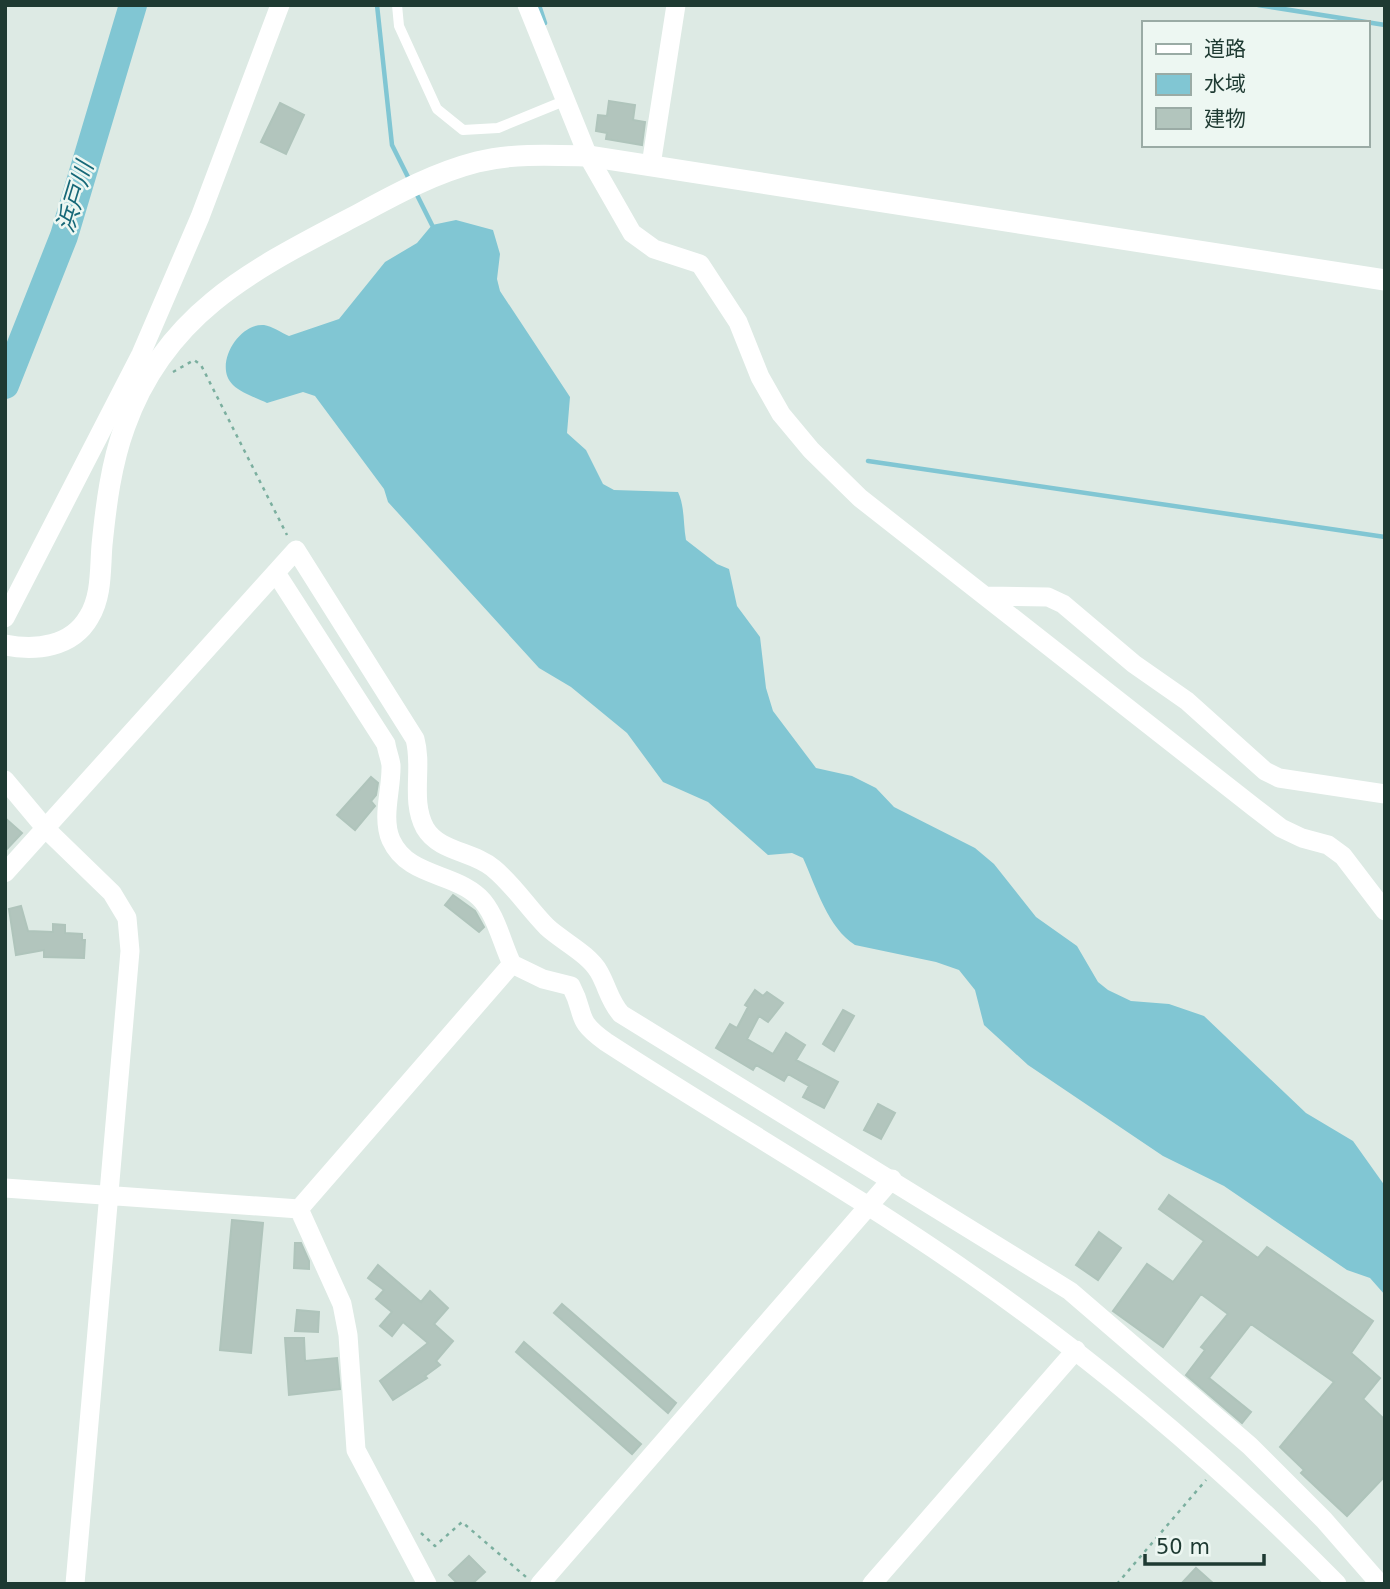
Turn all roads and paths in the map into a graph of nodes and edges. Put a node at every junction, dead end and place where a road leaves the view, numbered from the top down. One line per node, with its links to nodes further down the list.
1 (280, 5): 13 (street)
2 (397, 5): 5 (lane)
3 (527, 5): 5 (street)
4 (676, 5): 7 (street)
5 (564, 101): 6 (street)
6 (588, 156): 7 (street); 9 (street); 12 (street)
7 (652, 165): 8 (street)
8 (1385, 280)
9 (154, 369): 10 (path); 14 (street)
10 (296, 550): 11 (street); 21 (street)
11 (276, 573): 17 (street); 20 (street)
12 (987, 596): 16 (street); 19 (street)
13 (5, 618)
14 (5, 645)
15 (5, 780): 17 (street)
16 (1385, 794)
17 (46, 829): 18 (street); 23 (street)
18 (5, 873)
19 (1385, 911)
20 (512, 964): 24 (street); 25 (street)
21 (892, 1179): 24 (street); 36 (street)
22 (5, 1188): 23 (street)
23 (108, 1197): 25 (street); 29 (street)
24 (867, 1207): 26 (street); 32 (street)
25 (299, 1209): 30 (street)
26 (1076, 1350): 27 (street); 33 (street)
27 (1217, 1467): 34 (path); 35 (street)
28 (418, 1530): 31 (path)
29 (75, 1584)
30 (427, 1584)
31 (534, 1584)
32 (540, 1584)
33 (872, 1584)
34 (1117, 1584)
35 (1337, 1584)
36 (1380, 1584)

